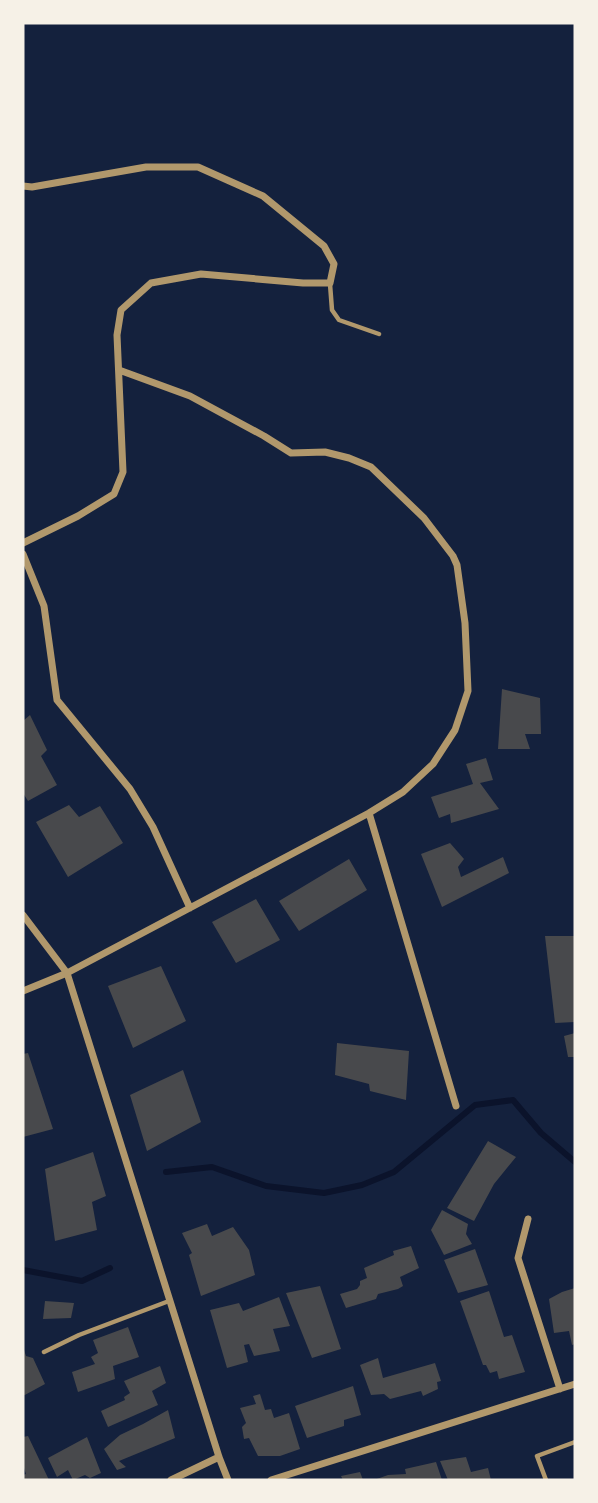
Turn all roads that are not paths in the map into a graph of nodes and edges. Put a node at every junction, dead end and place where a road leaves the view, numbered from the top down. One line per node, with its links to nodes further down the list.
1 (23, 186): 2 (street)
2 (330, 283): 3 (lane); 4 (street)
3 (379, 334)
4 (118, 369): 5 (street); 7 (street)
5 (23, 543)
6 (23, 554): 8 (street)
7 (369, 813): 8 (street); 12 (street)
8 (190, 908): 10 (street)
9 (23, 915): 10 (street)
10 (67, 973): 11 (street); 14 (street)
11 (23, 991)
12 (456, 1106)
13 (528, 1219): 17 (street)
14 (170, 1300): 15 (lane); 19 (street)
15 (44, 1352)
16 (575, 1384): 17 (street)
17 (560, 1389): 22 (street)
18 (575, 1441): 23 (lane)
19 (219, 1457): 20 (street); 21 (street)
20 (171, 1480)
21 (228, 1480)
22 (271, 1480)
23 (546, 1480)

